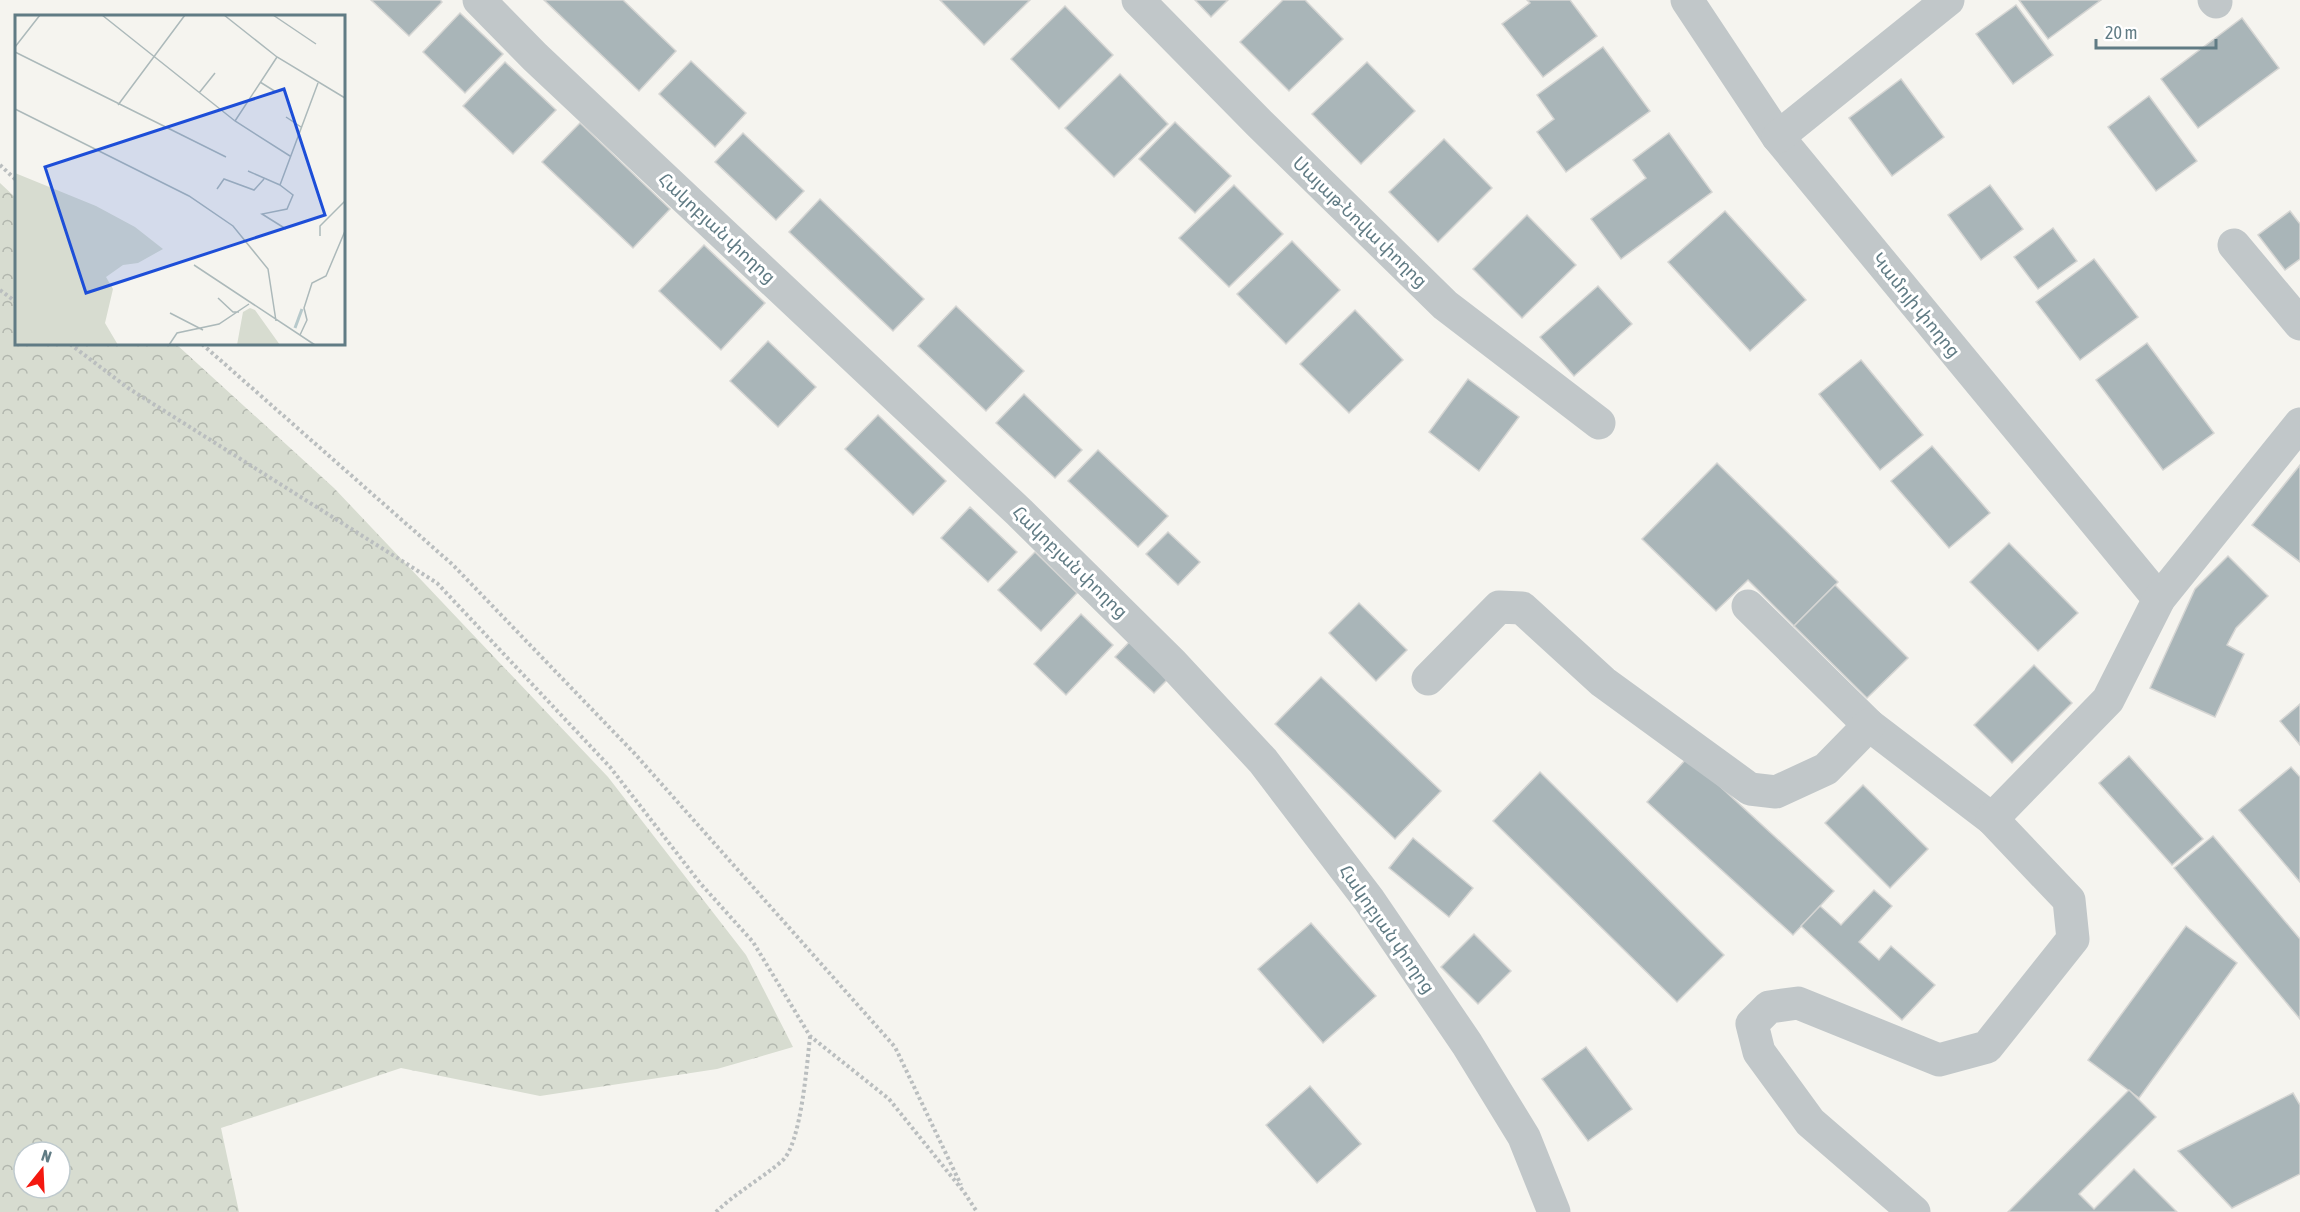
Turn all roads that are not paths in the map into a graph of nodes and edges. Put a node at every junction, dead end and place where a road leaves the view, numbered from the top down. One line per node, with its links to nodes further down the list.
1 (479, 0): 15 (street, Հակոբյան փողոց)
2 (1138, 0): 8 (street, Սայաթ-Նովա փողոց)
3 (1687, 0): 5 (street, Կամոյի փողոց)
4 (1948, 0): 5 (street)
5 (1778, 137): 10 (street, Կամոյի փողոց)
6 (2234, 245): 7 (street)
7 (2300, 324)
8 (1599, 423)
9 (2300, 424): 10 (street)
10 (2159, 599): 14 (street)
11 (1748, 606): 13 (street)
12 (1428, 679): 13 (street)
13 (1869, 724): 14 (street)
14 (1992, 819): 16 (street)
15 (1554, 1212)
16 (1914, 1212)

